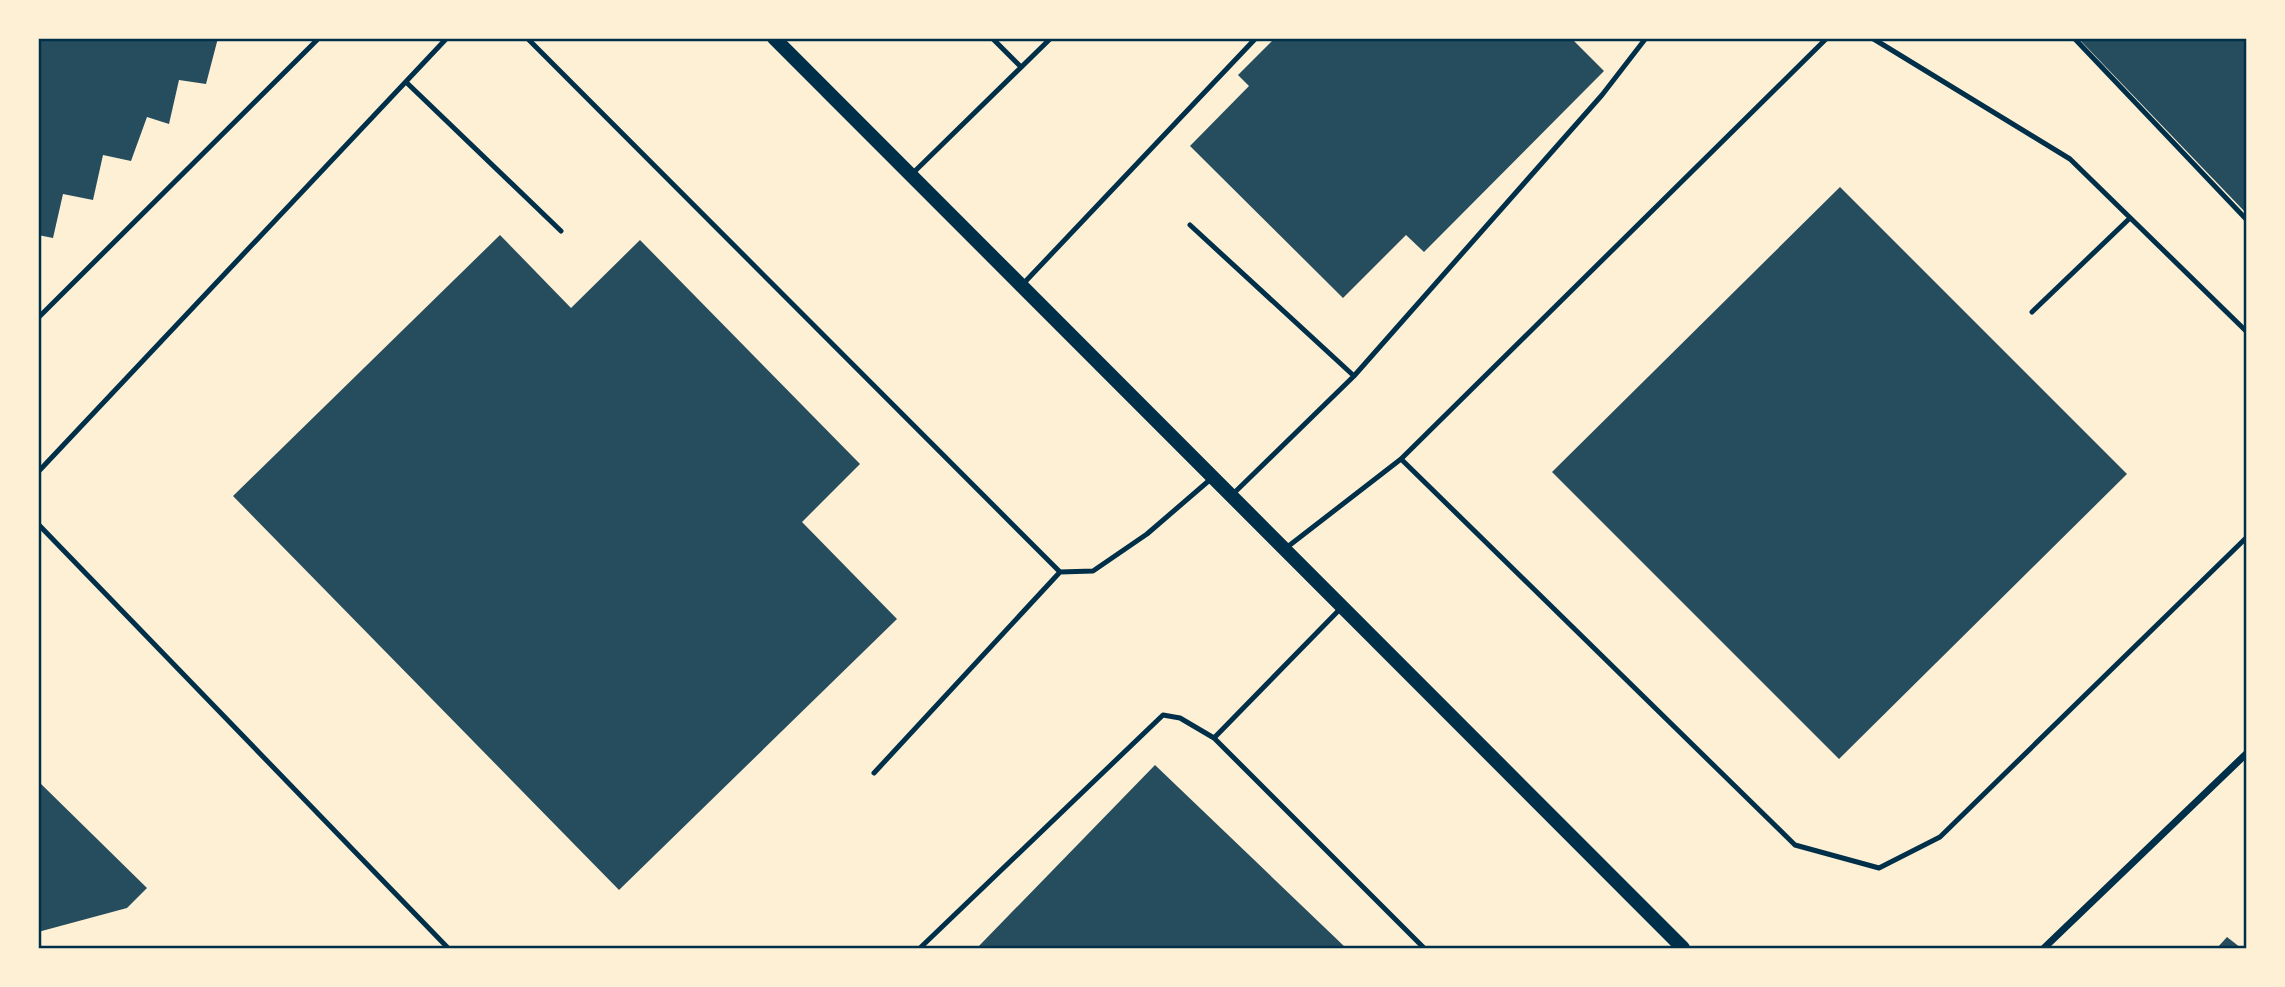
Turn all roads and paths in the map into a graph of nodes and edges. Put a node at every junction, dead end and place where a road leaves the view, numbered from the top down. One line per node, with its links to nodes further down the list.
1 (319, 38): 21 (lane)
2 (447, 38): 13 (lane)
3 (527, 38): 31 (lane)
4 (774, 38): 14 (main road)
5 (992, 38): 12 (lane)
6 (1051, 38): 12 (lane)
7 (1256, 38): 19 (lane)
8 (1646, 38): 23 (lane)
9 (1827, 38): 24 (lane)
10 (1872, 38): 15 (lane)
11 (2074, 38): 16 (lane)
12 (1021, 67): 14 (lane)
13 (406, 82): 18 (lane); 25 (lane)
14 (910, 176): 19 (main road)
15 (2130, 218): 20 (lane); 22 (lane)
16 (2246, 219)
17 (1190, 225): 23 (lane)
18 (561, 232)
19 (1021, 286): 26 (main road)
20 (2032, 312)
21 (38, 318)
22 (2246, 331)
23 (1354, 376): 27 (lane)
24 (1401, 459): 29 (lane); 30 (lane)
25 (38, 472)
26 (1213, 478): 27 (main road); 31 (lane)
27 (1231, 496): 30 (main road)
28 (38, 524): 36 (lane)
29 (2246, 538)
30 (1284, 550): 32 (main road)
31 (1060, 572): 35 (lane)
32 (1342, 607): 33 (lane); 39 (main road)
33 (1214, 738): 37 (lane); 38 (lane)
34 (2246, 754): 40 (street)
35 (874, 773)
36 (448, 948)
37 (920, 948)
38 (1424, 948)
39 (1683, 948)
40 (2043, 948)

